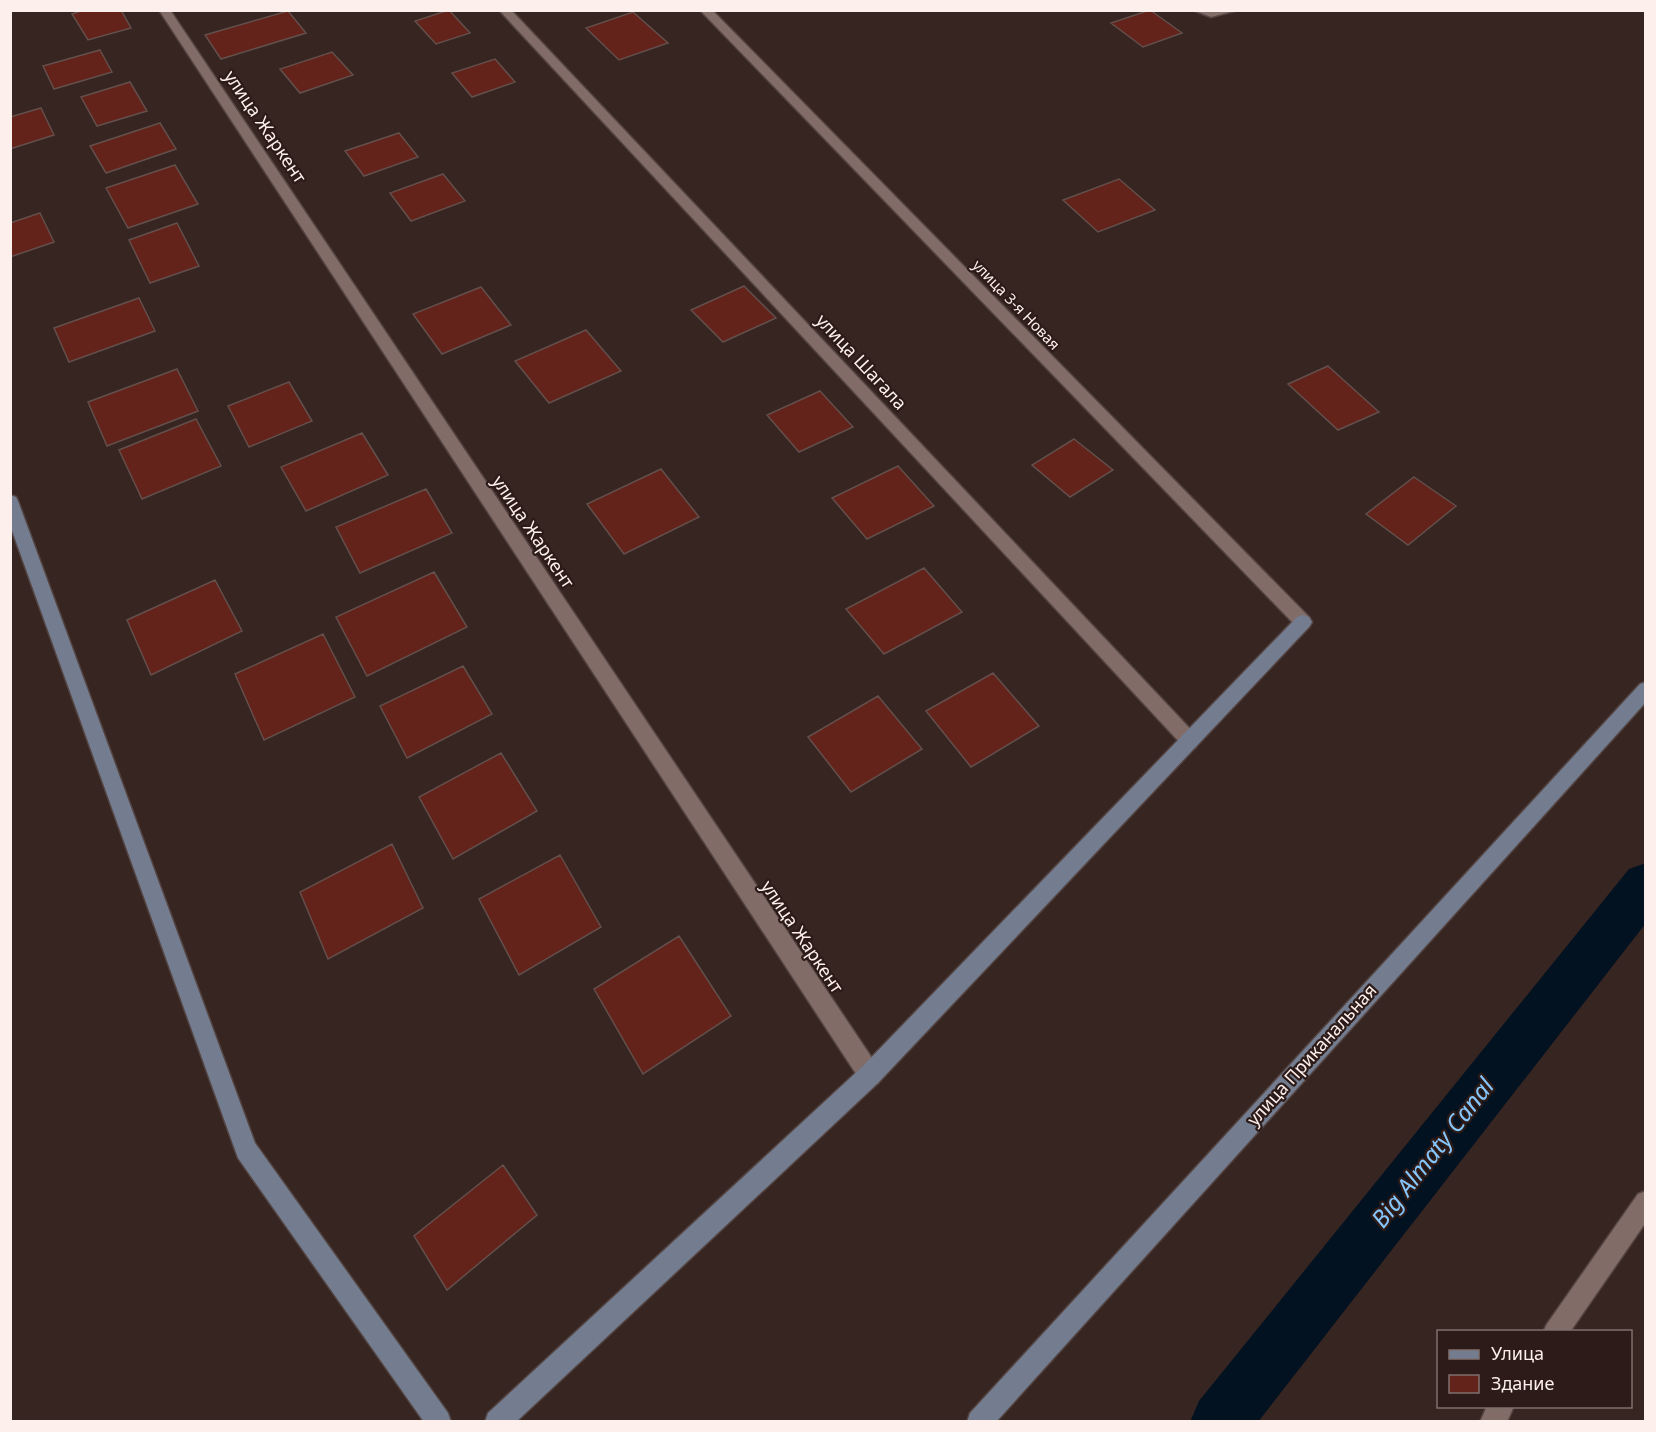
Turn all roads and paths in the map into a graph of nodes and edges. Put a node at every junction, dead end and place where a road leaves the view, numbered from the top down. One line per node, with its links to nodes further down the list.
1 (164, 10): 9 (street, улица Жаркент)
2 (504, 10): 8 (street, улица Шагала)
3 (705, 10): 8 (street, улица 3-я Новая)
4 (1198, 10): 5 (street)
5 (1233, 10)
6 (10, 501): 13 (street)
7 (1646, 689): 15 (street, улица Приканальная)
8 (1190, 741): 9 (street)
9 (870, 1075): 14 (street)
10 (1646, 1202): 11 (street)
11 (1556, 1330)
12 (1501, 1408): 16 (street)
13 (440, 1422)
14 (497, 1422)
15 (980, 1422)
16 (1492, 1422)

